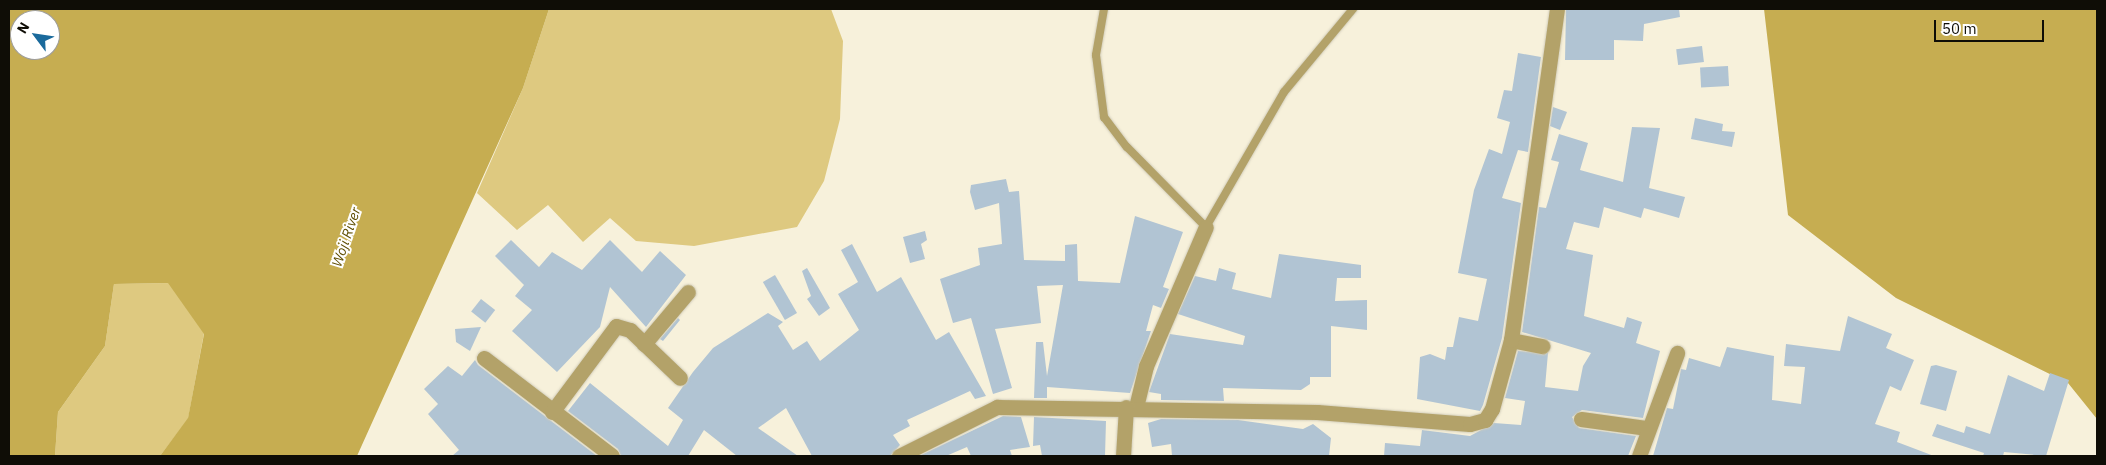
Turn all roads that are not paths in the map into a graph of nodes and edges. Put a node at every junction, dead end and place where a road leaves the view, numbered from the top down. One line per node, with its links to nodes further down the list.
1 (1104, 9): 4 (lane)
2 (1353, 9): 4 (lane)
3 (1557, 9): 6 (street)
4 (1206, 227): 12 (street)
5 (688, 292): 7 (street)
6 (1512, 340): 8 (street); 12 (street)
7 (644, 344): 11 (street); 13 (street)
8 (1542, 346)
9 (1677, 353): 15 (street)
10 (484, 358): 13 (street)
11 (680, 378)
12 (1131, 407): 17 (street); 18 (street)
13 (552, 412): 16 (street)
14 (1581, 419): 15 (street)
15 (1647, 428): 19 (street)
16 (612, 456)
17 (898, 456)
18 (1123, 456)
19 (1639, 456)

